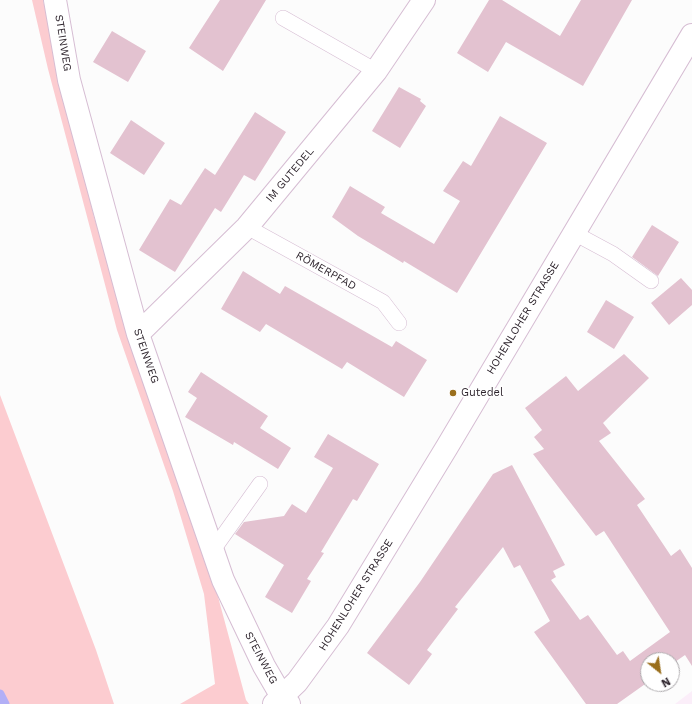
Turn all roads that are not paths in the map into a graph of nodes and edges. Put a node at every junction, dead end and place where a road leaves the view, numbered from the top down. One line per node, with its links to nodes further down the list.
1 (55, 0): 10 (street, STEINWEG)
2 (424, 0): 5 (street, IM GUTEDEL)
3 (284, 18): 5 (lane)
4 (692, 35): 7 (street, HOHENLOHER STRASSE)
5 (376, 71): 6 (street, IM GUTEDEL)
6 (247, 227): 9 (lane, RÖMERPFAD); 10 (street, IM GUTEDEL)
7 (574, 233): 8 (lane); 13 (street, HOHENLOHER STRASSE)
8 (651, 281)
9 (399, 323)
10 (138, 334): 12 (street, STEINWEG)
11 (260, 484): 12 (lane)
12 (214, 550): 13 (street, STEINWEG)
13 (282, 702)

